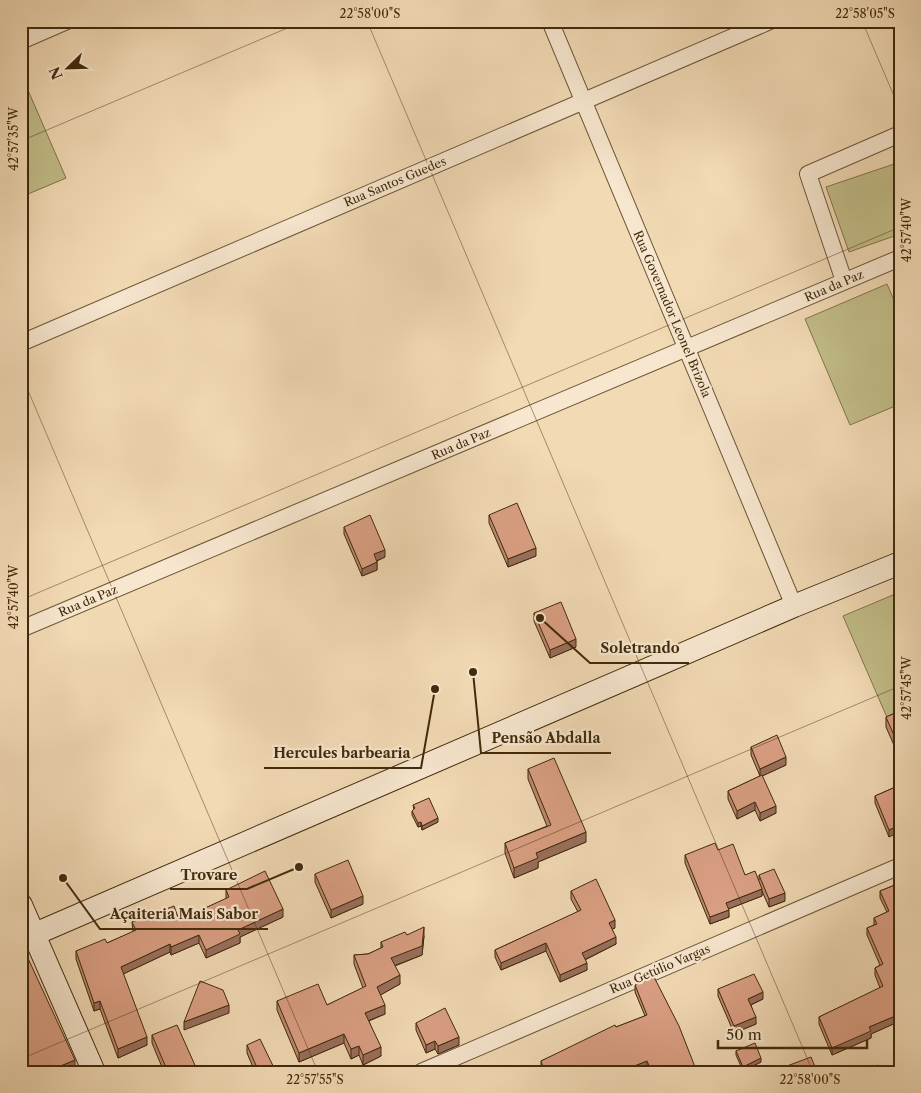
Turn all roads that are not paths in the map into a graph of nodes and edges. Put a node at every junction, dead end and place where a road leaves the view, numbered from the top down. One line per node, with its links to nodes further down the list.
1 (67, 21): 4 (street)
2 (550, 21): 5 (street, Rua Governador Leonel Brizola)
3 (770, 21): 5 (street, Rua Santos Guedes)
4 (21, 41)
5 (584, 101): 9 (street, Rua Santos Guedes); 10 (street, Rua Governador Leonel Brizola)
6 (900, 134): 8 (street)
7 (900, 258): 8 (street, Rua da Paz)
8 (844, 281): 10 (street, Rua da Paz)
9 (21, 343)
10 (686, 350): 12 (street, Rua Governador Leonel Brizola); 13 (street, Rua da Paz)
11 (900, 563): 12 (street)
12 (794, 606): 16 (street)
13 (21, 629)
14 (900, 866): 18 (street, Rua Getúlio Vargas)
15 (21, 906): 16 (street)
16 (27, 938): 17 (street)
17 (94, 1072)
18 (421, 1072)

